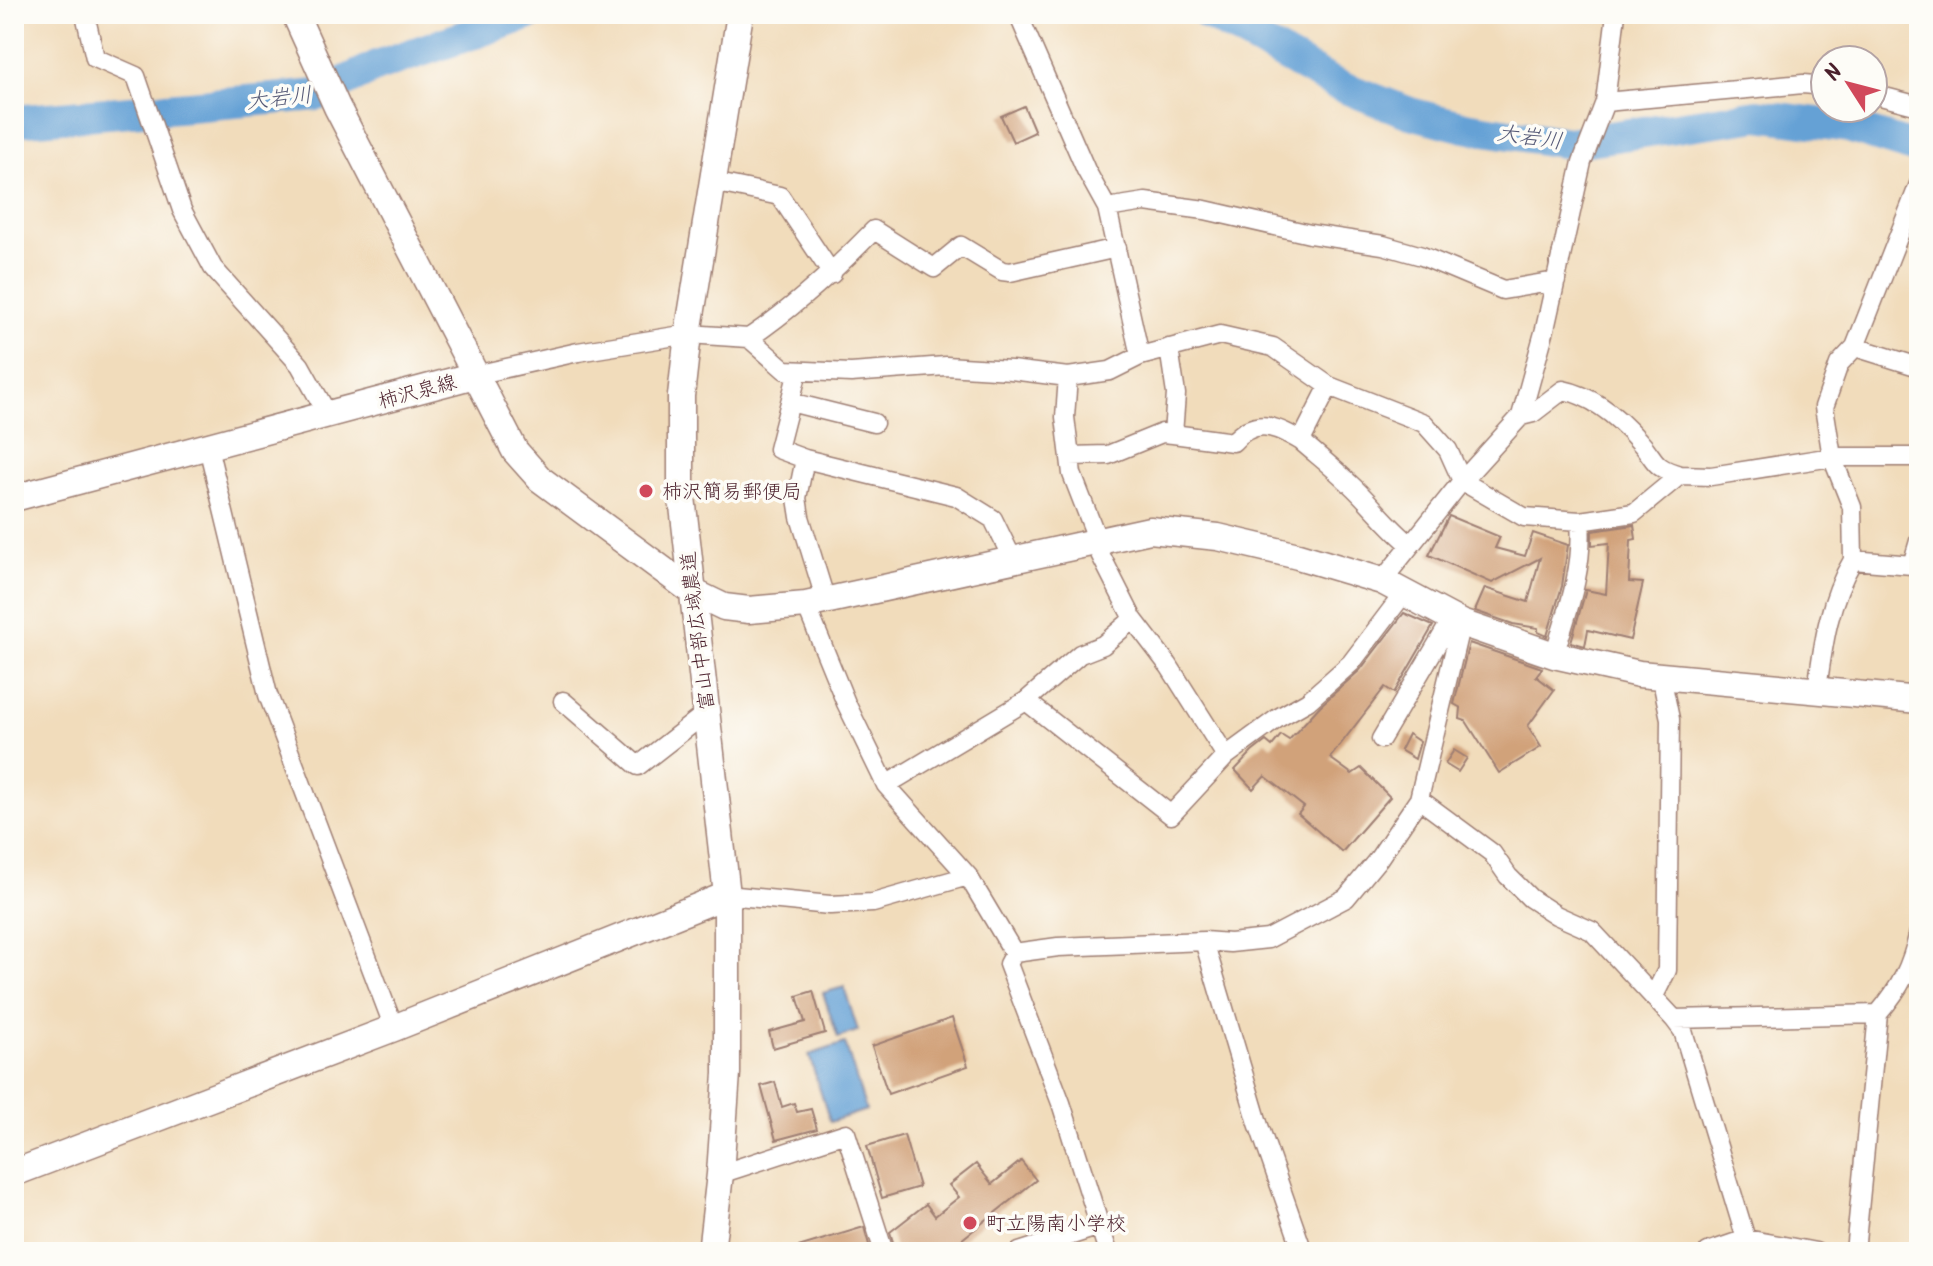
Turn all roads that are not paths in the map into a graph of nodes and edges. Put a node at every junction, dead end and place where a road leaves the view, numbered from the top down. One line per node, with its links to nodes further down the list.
1 (85, 14): 27 (street)
2 (295, 14): 23 (street, 柿沢泉線)
3 (740, 14): 10 (street, 富山中部広域農道)
4 (1018, 14): 12 (street)
5 (1616, 14): 8 (street)
6 (1809, 85): 8 (street)
7 (1889, 98): 9 (street)
8 (1605, 102): 15 (street)
9 (1919, 106)
10 (713, 182): 14 (street); 16 (street, 富山中部広域農道)
11 (1919, 184): 18 (street)
12 (1107, 208): 13 (street); 15 (street)
13 (1117, 248): 14 (street); 20 (street)
14 (832, 274): 17 (street)
15 (1556, 281): 28 (street)
16 (688, 334): 17 (street); 23 (street); 48 (street, 富山中部広域農道)
17 (749, 338): 22 (street)
18 (1855, 347): 21 (street); 34 (street)
19 (1169, 348): 20 (street); 25 (street); 30 (street)
20 (1140, 356): 24 (street)
21 (1919, 367)
22 (798, 371): 24 (street); 26 (street)
23 (475, 375): 27 (street, 柿沢泉線); 48 (street)
24 (1068, 377): 33 (street)
25 (1329, 386): 31 (street); 38 (street)
26 (790, 402): 29 (street); 36 (street)
27 (328, 415): 32 (street, 柿沢泉線)
28 (1521, 416): 37 (street); 38 (street)
29 (874, 423)
30 (1173, 434): 31 (street); 33 (street)
31 (1301, 441): 43 (street)
32 (208, 447): 39 (street, 柿沢泉線); 71 (street)
33 (1070, 456): 41 (street)
34 (1832, 457): 35 (street); 37 (street); 45 (street)
35 (1919, 457)
36 (805, 459): 44 (street); 49 (street)
37 (1680, 475): 40 (street)
38 (1462, 481): 40 (street); 43 (street)
39 (14, 498)
40 (1580, 521): 52 (street)
41 (1096, 541): 44 (street); 47 (street); 50 (street)
42 (1919, 541): 46 (street)
43 (1411, 545): 47 (street)
44 (1013, 560): 49 (street)
45 (1853, 560): 46 (street); 54 (street)
46 (1916, 567)
47 (1393, 587): 51 (street); 60 (street)
48 (693, 592): 49 (street); 58 (street, 富山中部広域農道)
49 (816, 603): 61 (street)
50 (1133, 619): 57 (street); 60 (street)
51 (1457, 621): 52 (street); 59 (street); 62 (street)
52 (1554, 655): 53 (street)
53 (1661, 676): 54 (street); 68 (street)
54 (1817, 690): 55 (street)
55 (1919, 700)
56 (563, 701): 58 (street)
57 (1026, 701): 60 (street); 61 (street)
58 (706, 713): 64 (street, 富山中部広域農道)
59 (1381, 739)
60 (1226, 756)
61 (886, 785): 63 (street)
62 (1419, 799): 66 (street); 68 (street)
63 (968, 876): 64 (street); 67 (street)
64 (727, 895): 71 (street); 73 (street, 富山中部広域農道)
65 (1919, 932): 69 (street)
66 (1204, 941): 67 (street); 81 (street)
67 (1014, 953): 74 (street)
68 (1654, 996): 70 (street)
69 (1878, 1014): 70 (street); 83 (street)
70 (1674, 1019): 75 (street)
71 (394, 1028): 72 (street)
72 (14, 1173)
73 (720, 1174): 77 (street, 富山中部広域農道); 78 (street)
74 (1100, 1226): 79 (street); 80 (street)
75 (1746, 1239): 76 (street); 82 (street)
76 (1806, 1251)
77 (711, 1252)
78 (884, 1252)
79 (1019, 1252)
80 (1108, 1252)
81 (1303, 1252)
82 (1708, 1252)
83 (1855, 1252)

